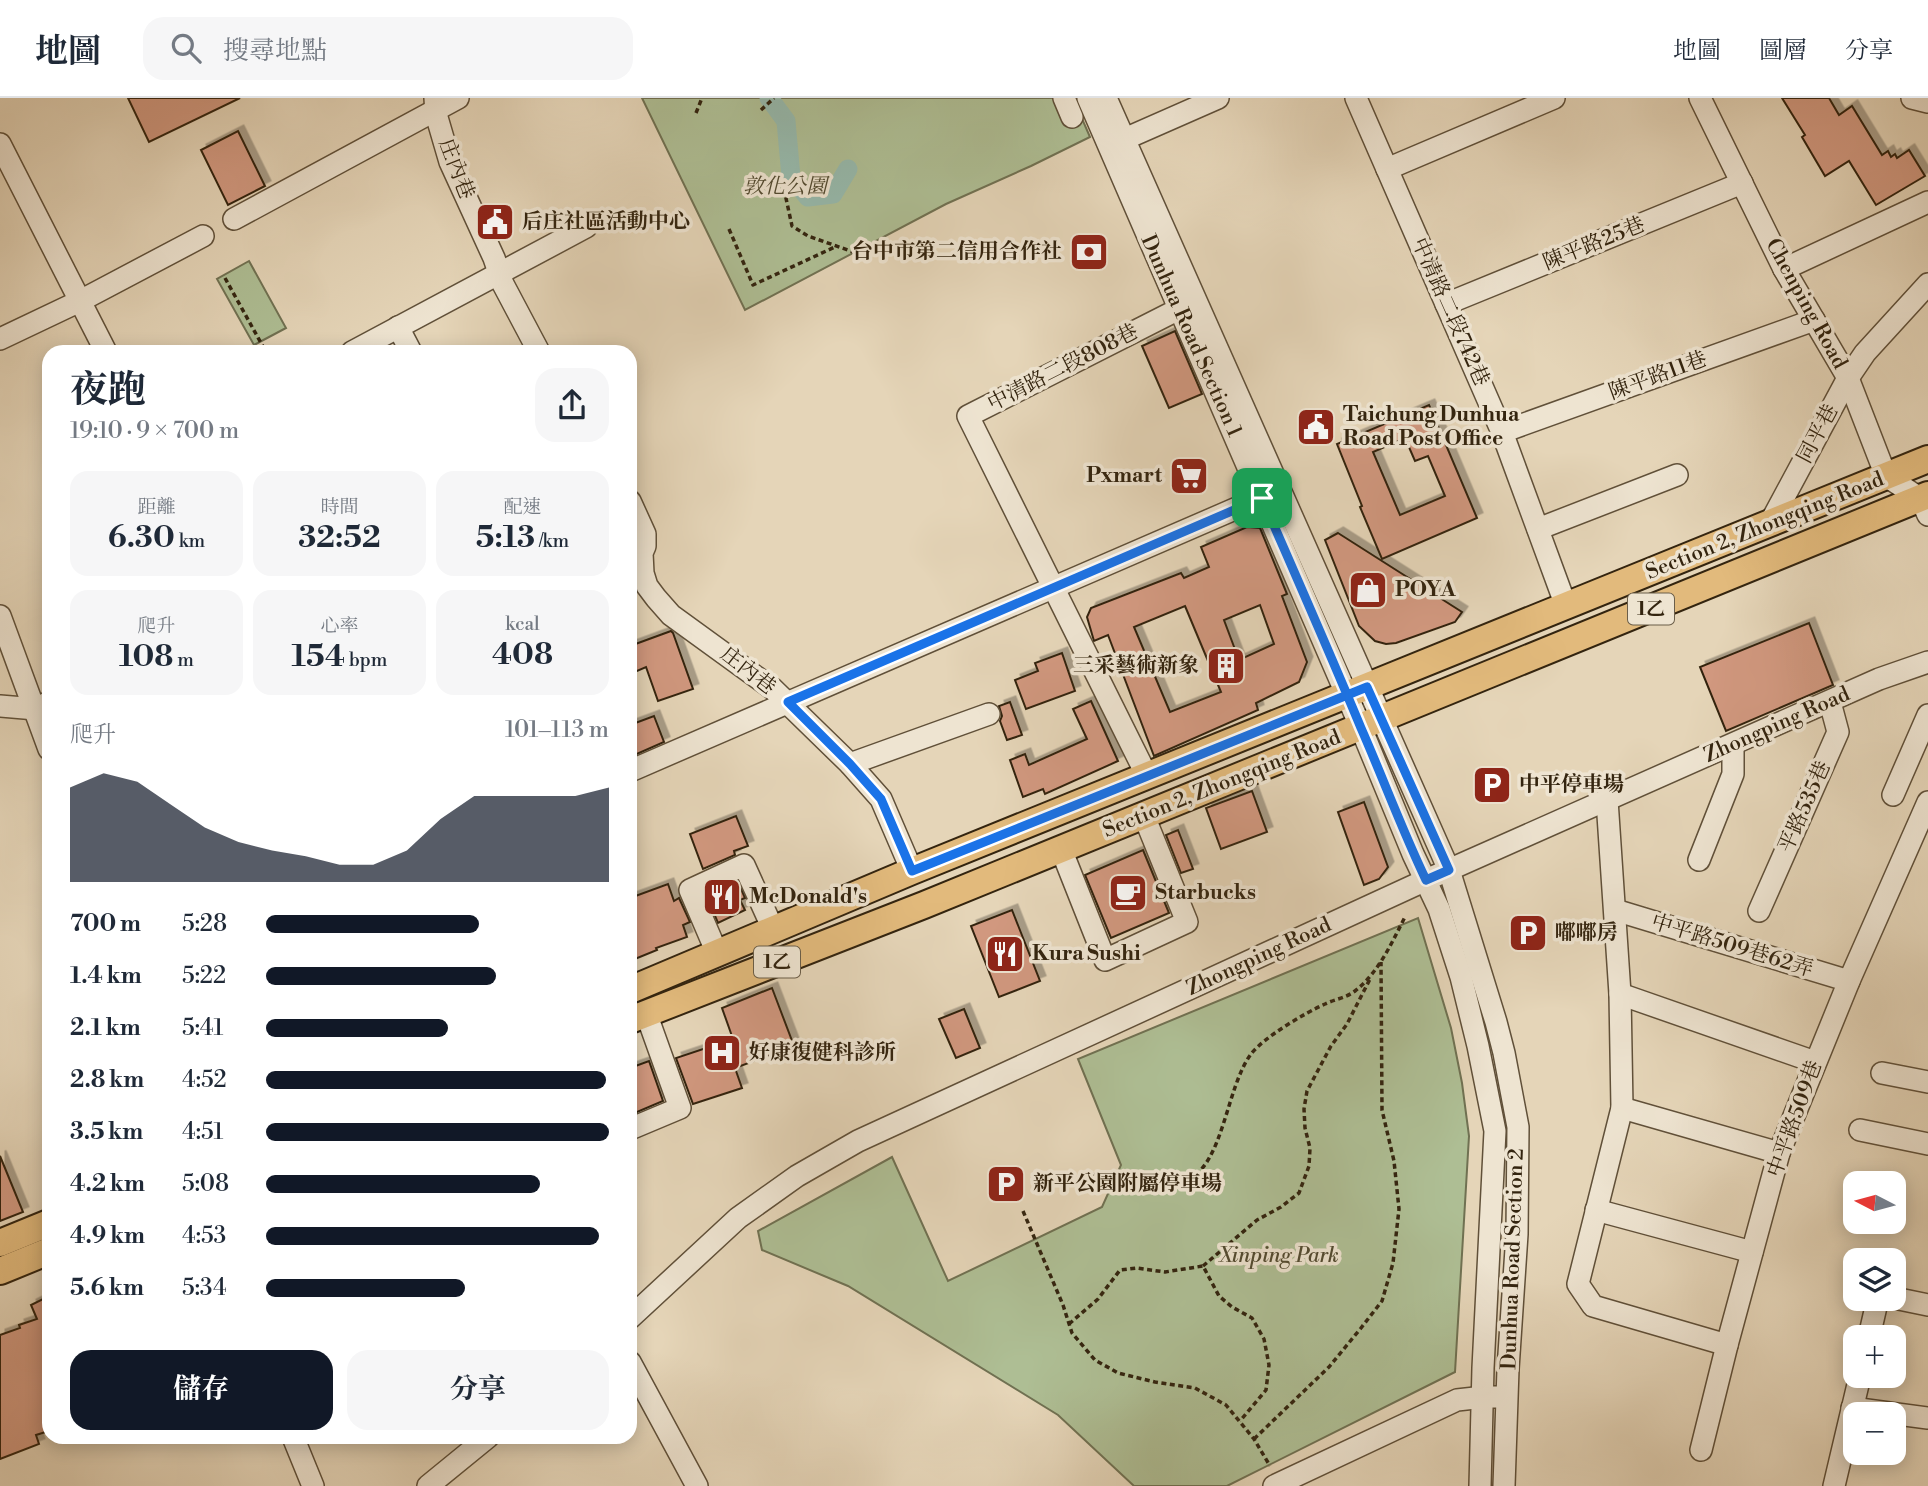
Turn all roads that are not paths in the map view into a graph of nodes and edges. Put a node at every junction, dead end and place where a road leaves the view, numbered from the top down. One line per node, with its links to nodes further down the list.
1 (458, 98): 10 (street)
2 (1088, 98): 11 (street, Dunhua Road Section 1)
3 (1107, 98): 11 (street, Dunhua Road Section 1)
4 (1218, 98): 11 (street)
5 (1356, 98): 13 (street, 中清路二段742巷)
6 (1554, 98): 13 (street)
7 (1700, 98): 14 (street, Chenping Road)
8 (1912, 98): 9 (street)
9 (1928, 102)
10 (435, 104): 16 (street); 20 (street, 庄內巷)
11 (1117, 143): 24 (street, Dunhua Road Section 1); 37 (street, Dunhua Road Section 1)
12 (0, 144): 22 (street)
13 (1387, 169): 23 (street, 中清路二段742巷)
14 (1742, 184): 19 (street, Chenping Road); 23 (street, 陳平路25巷)
15 (1928, 202): 19 (street)
16 (234, 219)
17 (586, 227): 20 (street)
18 (203, 236): 22 (street)
19 (1784, 269): 25 (street, Chenping Road)
20 (499, 273): 26 (street); 31 (street, 庄內巷)
21 (1928, 284): 32 (street, 同平巷)
22 (80, 301): 27 (street); 28 (street)
23 (1446, 303): 33 (street, 中清路二段742巷)
24 (1180, 309): 37 (street, Dunhua Road Section 1); 43 (street, 中清路二段808巷)
25 (1814, 320): 32 (street, Chenping Road); 33 (street, 陳平路11巷)
26 (398, 327): 29 (street); 30 (street)
27 (0, 340)
28 (102, 345)
29 (365, 345)
30 (407, 345)
31 (535, 345)
32 (1848, 378): 36 (street, Chenping Road); 40 (street, 同平巷)
33 (1502, 432): 41 (street, 中清路二段742巷)
34 (1928, 459): 36 (main road, Section 2, Zhongqing Road / 1乙)
35 (1677, 475): 41 (street)
36 (1886, 476): 38 (street); 40 (main road, Section 2, Zhongqing Road / 1乙)
37 (1271, 494): 43 (street); 47 (street, Dunhua Road Section 1)
38 (1926, 503): 54 (main road, Section 2, Zhongqing Road / 1乙)
39 (637, 516): 42 (street, 庄內巷)
40 (1769, 525): 44 (main road, Section 2, Zhongqing Road / 1乙)
41 (1538, 529): 44 (street, 中清路二段742巷)
42 (637, 577): 48 (street, 庄內巷)
43 (1054, 587): 48 (street); 58 (street, 中清路二段808巷)
44 (1566, 606): 47 (main road, Section 2, Zhongqing Road / 1乙)
45 (0, 616): 51 (street)
46 (1928, 662): 49 (street, Zhongping Road)
47 (1357, 691): 54 (street, Dunhua Road Section 1); 58 (main road, Section 2, Zhongqing Road / 1乙)
48 (788, 702): 56 (street, 庄內巷); 57 (street)
49 (1830, 702): 55 (street, Zhongping Road); 69 (street, 平路535巷)
50 (0, 706): 51 (street)
51 (42, 706)
52 (989, 715): 56 (street)
53 (1928, 715): 59 (street)
54 (1371, 723): 62 (main road, Section 2, Zhongqing Road / 1乙); 65 (street, Dunhua Road Section 2); 67 (street, Dunhua Road Section 2)
55 (1733, 745): 60 (street, Zhongping Road); 64 (street)
56 (850, 764): 66 (street, 庄內巷)
57 (637, 768)
58 (1147, 776): 66 (main road, Section 2, Zhongqing Road / 1乙)
59 (1892, 795)
60 (1608, 800): 65 (street, Zhongping Road); 68 (street)
61 (1928, 802): 72 (street, 中平路509巷)
62 (1144, 816): 63 (main road, Section 2, Zhongqing Road / 1乙); 63 (street)
63 (1060, 849): 75 (main road, Section 2, Zhongqing Road / 1乙)
64 (1699, 860)
65 (1449, 870): 67 (street, Zhongping Road); 96 (street, Dunhua Road Section 2)
66 (912, 871): 70 (main road, Section 2, Zhongqing Road / 1乙)
67 (1426, 880): 92 (street, Zhongping Road); 95 (street, Dunhua Road Section 2)
68 (1615, 910): 72 (street, 中平路509巷62弄); 74 (street)
69 (1759, 911)
70 (773, 929): 71 (main road, Section 2, Zhongqing Road / 1乙); 71 (street)
71 (717, 953): 73 (main road, Section 2, Zhongqing Road / 1乙)
72 (1849, 981): 76 (street, 中平路509巷)
73 (637, 987)
74 (1620, 994): 76 (street); 79 (street)
75 (638, 1017): 80 (street)
76 (1815, 1062): 83 (street, 中平路509巷)
77 (1882, 1073): 78 (street)
78 (1928, 1082)
79 (1622, 1108): 83 (street); 84 (street)
80 (637, 1126)
81 (1860, 1130): 82 (street)
82 (1928, 1144)
83 (1779, 1153): 87 (street, 中平路509巷)
84 (1596, 1210): 87 (street); 93 (street)
85 (42, 1226): 86 (main road)
86 (0, 1242)
87 (1752, 1252): 93 (street, 中平路509巷)
88 (42, 1254): 89 (main road)
89 (0, 1271)
90 (1906, 1301): 91 (street)
91 (1928, 1306)
92 (637, 1312)
93 (1727, 1345): 102 (street, 中平路509巷)
94 (637, 1375): 106 (street)
95 (1484, 1397): 96 (street); 103 (street); 107 (street, Dunhua Road Section 2)
96 (1507, 1398): 108 (street, Dunhua Road Section 2)
97 (1906, 1415): 98 (street)
98 (1928, 1418)
99 (296, 1444): 104 (street)
100 (479, 1444): 105 (street)
101 (1843, 1447): 109 (street)
102 (1701, 1450)
103 (1277, 1485)
104 (313, 1486)
105 (428, 1486)
106 (697, 1486)
107 (1480, 1486)
108 (1504, 1486)
109 (1834, 1486)

